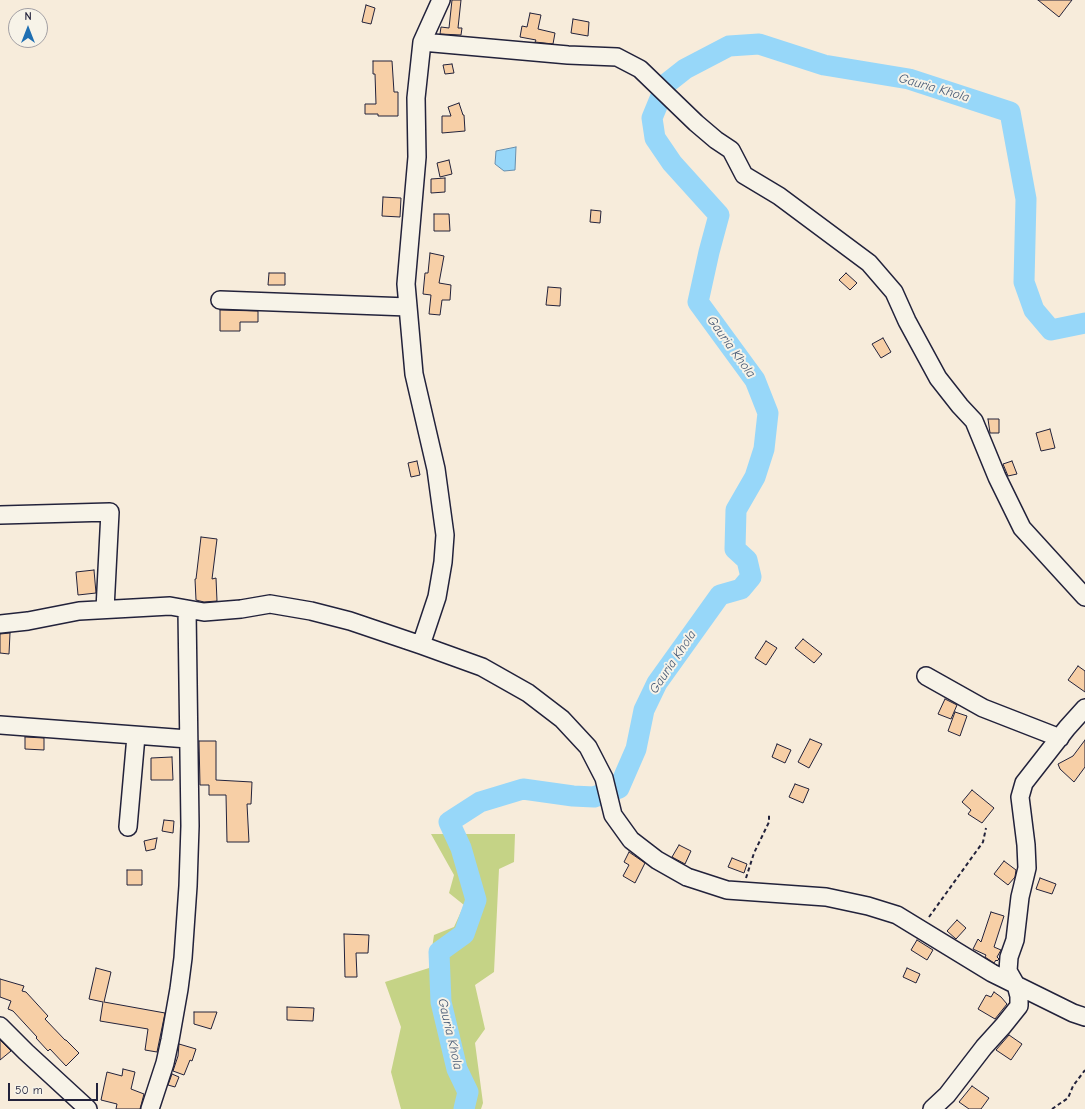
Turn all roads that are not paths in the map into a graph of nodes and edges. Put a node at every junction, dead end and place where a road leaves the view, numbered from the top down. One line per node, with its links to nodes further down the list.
1 (441, 0): 2 (street)
2 (422, 42): 4 (street); 6 (street)
3 (220, 300): 4 (street)
4 (408, 307): 10 (street)
5 (0, 514): 7 (street)
6 (1085, 597)
7 (105, 609): 8 (street); 9 (street)
8 (187, 610): 10 (street); 16 (street)
9 (0, 624)
10 (421, 645): 18 (street)
11 (926, 676): 15 (street)
12 (1085, 708): 15 (street)
13 (0, 725): 14 (street)
14 (136, 736): 16 (street); 17 (street)
15 (1060, 738): 18 (street)
16 (188, 739): 22 (street)
17 (128, 827)
18 (1016, 985): 19 (street); 23 (street)
19 (1085, 1017)
20 (0, 1026): 21 (street)
21 (88, 1109)
22 (150, 1109)
23 (932, 1109)

